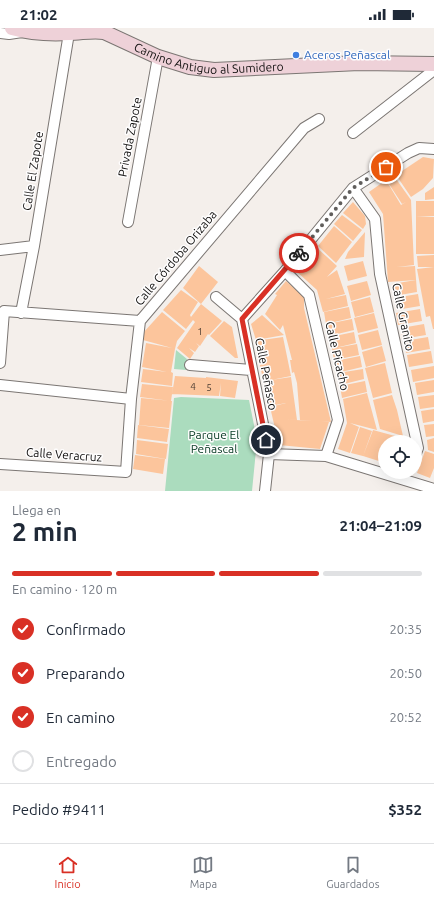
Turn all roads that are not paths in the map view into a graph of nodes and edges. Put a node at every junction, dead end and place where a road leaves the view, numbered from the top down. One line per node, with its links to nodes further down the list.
1 (19, 30): 2 (street); 3 (main road, Camino Antiguo al Sumidero)
2 (0, 33)
3 (69, 33): 4 (main road, Camino Antiguo al Sumidero); 12 (street, Calle El Zapote)
4 (158, 57): 5 (main road, Camino Antiguo al Sumidero); 11 (street, Privada Zapote)
5 (434, 64)
6 (434, 70): 8 (street)
7 (320, 119): 18 (street, Calle Córdoba Orizaba)
8 (353, 133)
9 (434, 149): 10 (street)
10 (353, 188): 14 (street); 24 (street, Calle Granito)
11 (128, 222)
12 (34, 246): 13 (street); 16 (street, Calle El Zapote)
13 (0, 250)
14 (285, 271): 17 (street); 26 (street, Calle Picacho)
15 (216, 297): 17 (street)
16 (21, 313): 18 (street); 19 (street)
17 (242, 319): 21 (street, Calle Peñasco)
18 (140, 321): 23 (street, Calle Córdoba Orizaba)
19 (0, 363)
20 (190, 365): 21 (street)
21 (251, 370): 25 (street, Calle Peñasco)
22 (0, 385): 23 (street)
23 (131, 398): 29 (street, Calle Córdoba Orizaba)
24 (415, 435)
25 (269, 454): 26 (street); 32 (street, Calle Peñasco)
26 (326, 456): 28 (street)
27 (0, 464): 29 (street, Calle Veracruz)
28 (378, 469)
29 (126, 472)
30 (414, 479): 31 (street)
31 (434, 489)
32 (265, 491)

